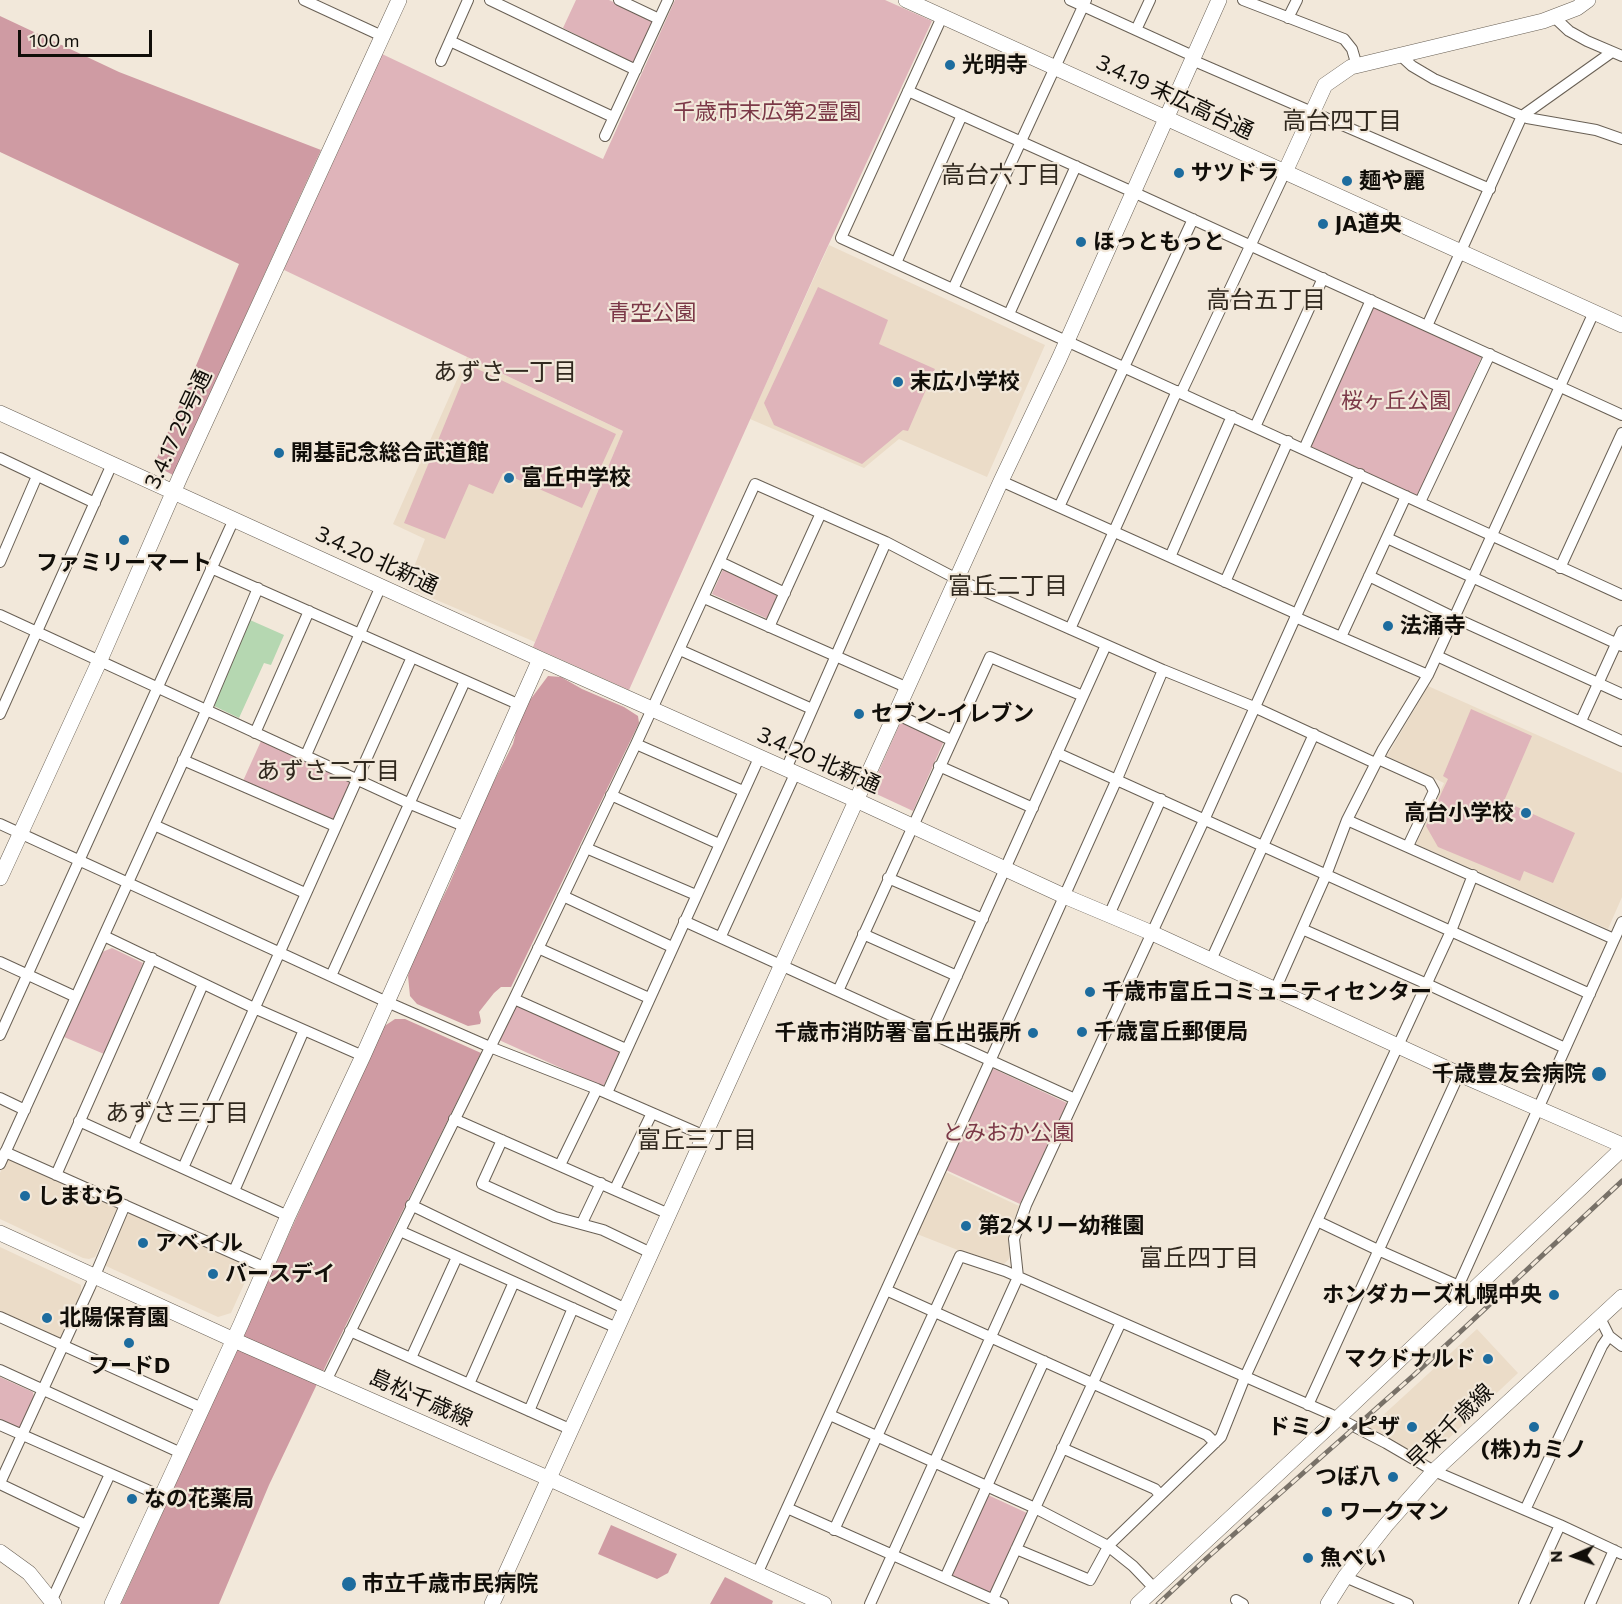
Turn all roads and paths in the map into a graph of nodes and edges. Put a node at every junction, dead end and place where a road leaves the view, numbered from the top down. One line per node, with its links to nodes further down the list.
1 (304, 0): 15 (street)
2 (399, 0): 21 (street, 3.4.17 29号通)
3 (468, 0): 22 (street)
4 (490, 0): 29 (street)
5 (619, 0): 19 (street)
6 (668, 0): 19 (street)
7 (906, 0): 16 (street, 3.4.19 末広高台通)
8 (1070, 0): 14 (street)
9 (1150, 0): 20 (street)
10 (1219, 0): 25 (street)
11 (1243, 0): 18 (street)
12 (1297, 0): 18 (street)
13 (1588, 0): 17 (street)
14 (1085, 3): 20 (street); 28 (street)
15 (327, 5): 21 (street)
16 (942, 17): 28 (street, 3.4.19 末広高台通); 30 (street)
17 (1554, 17): 23 (street); 24 (street)
18 (1288, 18): 27 (street)
19 (659, 19): 29 (street)
20 (1136, 30): 25 (street)
21 (382, 36): 71 (street, 3.4.17 29号通)
22 (450, 41): 26 (street); 34 (street)
23 (1617, 54): 33 (street)
24 (1400, 55): 27 (street); 33 (street)
25 (1193, 58): 31 (street); 35 (street)
26 (441, 61)
27 (1357, 66): 31 (street)
28 (1054, 67): 35 (street, 3.4.19 末広高台通); 38 (street)
29 (636, 70): 34 (street)
30 (908, 91): 32 (street); 46 (street)
31 (1311, 113): 40 (street); 41 (street)
32 (962, 115): 38 (street); 46 (street)
33 (1522, 116): 37 (street); 41 (street)
34 (613, 117): 36 (street)
35 (1166, 118): 40 (street, 3.4.19 末広高台通); 42 (street)
36 (605, 136)
37 (1622, 139)
38 (1020, 141): 39 (street); 48 (street)
39 (1076, 166): 42 (street); 51 (street)
40 (1285, 172): 44 (street); 45 (street, 3.4.19 末広高台通)
41 (1490, 189): 45 (street)
42 (1134, 192): 43 (street); 54 (street)
43 (1193, 219): 44 (street); 56 (street)
44 (1250, 245): 47 (street); 58 (street)
45 (1462, 252): 50 (street, 3.4.19 末広高台通); 53 (street)
46 (896, 263): 48 (street)
47 (1323, 278): 49 (street); 62 (street)
48 (953, 289): 51 (street)
49 (1371, 300): 53 (street); 65 (street)
50 (1594, 312): 52 (street, 3.4.19 末広高台通); 57 (street)
51 (1009, 314): 54 (street)
52 (1622, 325)
53 (1427, 326): 55 (street)
54 (1066, 340): 56 (street); 70 (street)
55 (1490, 354): 57 (street); 73 (street)
56 (1124, 367): 58 (street); 75 (street)
57 (1560, 387): 60 (street); 79 (street)
58 (1179, 392): 61 (street); 78 (street)
59 (0, 414): 67 (street, 3.4.20 北新通)
60 (1622, 415)
61 (1232, 416): 62 (street); 82 (street)
62 (1255, 427): 64 (street)
63 (1622, 433): 86 (street)
64 (1288, 441): 65 (street); 90 (street)
65 (1304, 449): 68 (street)
66 (0, 458): 69 (street)
67 (112, 464): 71 (street, 3.4.20 北新通); 74 (street)
68 (1360, 474): 72 (street); 98 (street)
69 (37, 476): 74 (street); 83 (street)
70 (1001, 481): 75 (street); 89 (street)
71 (173, 492): 77 (street, 3.4.20 北新通); 113 (street, 3.4.17 29号通)
72 (1406, 496): 73 (street); 80 (street)
73 (1420, 502): 79 (street)
74 (95, 503): 103 (street)
75 (1059, 507): 78 (street)
76 (821, 513): 81 (street); 84 (street); 93 (street)
77 (234, 519): 85 (street); 91 (street, 3.4.20 北新通)
78 (1114, 532): 82 (street); 101 (street)
79 (1493, 535): 86 (street); 88 (street)
80 (1386, 538): 87 (street); 88 (street)
81 (886, 542): 89 (street); 109 (street)
82 (1170, 557): 90 (street)
83 (0, 562)
84 (720, 562): 93 (street); 95 (street)
85 (211, 568): 92 (street); 118 (street)
86 (1560, 568): 94 (street)
87 (1369, 576): 99 (street); 105 (street)
88 (1473, 578): 99 (street); 106 (street)
89 (957, 579): 101 (street); 119 (street)
90 (1225, 582): 98 (street)
91 (381, 586): 104 (street); 112 (street, 3.4.20 北新通)
92 (258, 588): 96 (street); 126 (street)
93 (785, 593): 100 (street)
94 (1622, 595)
95 (704, 598): 100 (street); 108 (street)
96 (309, 611): 104 (street); 130 (street)
97 (0, 615): 103 (street)
98 (1296, 616): 105 (street); 123 (street)
99 (1455, 618): 110 (street); 117 (street)
100 (769, 627): 109 (street)
101 (1070, 629): 107 (street)
102 (1622, 631): 106 (street)
103 (36, 632): 113 (street); 127 (street)
104 (360, 634): 111 (street); 136 (street)
105 (1341, 637): 115 (street)
106 (1619, 644): 117 (street)
107 (1106, 645): 114 (street); 121 (street)
108 (680, 650): 124 (street); 125 (street)
109 (836, 656): 119 (street); 125 (street)
110 (1437, 656): 115 (street); 129 (street)
111 (412, 657): 116 (street); 142 (street)
112 (540, 659): 122 (street); 124 (street, 3.4.20 北新通)
113 (100, 660): 118 (street); 157 (street, 3.4.17 29号通)
114 (1163, 670): 123 (street); 143 (street)
115 (1428, 675): 139 (street)
116 (465, 681): 122 (street); 148 (street)
117 (1598, 683): 120 (street); 129 (street)
118 (158, 687): 126 (street); 162 (street)
119 (908, 688): 128 (street)
120 (1622, 694)
121 (1083, 696): 132 (street); 135 (street)
122 (520, 705): 156 (street)
123 (1254, 707): 131 (street); 150 (street)
124 (651, 709): 134 (street); 137 (street, 3.4.20 北新通)
125 (812, 710): 141 (street)
126 (206, 711): 130 (street); 138 (street)
127 (0, 714)
128 (896, 714): 132 (street); 147 (street)
129 (1581, 722): 133 (street)
130 (255, 733): 136 (street)
131 (1314, 734): 139 (street); 159 (street)
132 (951, 740): 140 (street)
133 (1622, 741)
134 (636, 744): 144 (street); 145 (street)
135 (1057, 753): 143 (street); 149 (street)
136 (306, 755): 142 (street)
137 (759, 758): 141 (street, 3.4.20 北新通); 144 (street)
138 (183, 760): 153 (street); 154 (street)
139 (1377, 761): 151 (street); 160 (street)
140 (939, 766): 149 (street); 155 (street)
141 (790, 771): 147 (street, 3.4.20 北新通); 182 (street)
142 (357, 779): 148 (street); 154 (street)
143 (1117, 779): 146 (street); 172 (street)
144 (743, 791): 158 (street)
145 (611, 795): 158 (street); 161 (street)
146 (1161, 799): 150 (street); 173 (street)
147 (858, 801): 155 (street, 3.4.20 北新通); 190 (street)
148 (408, 803): 156 (street); 192 (street)
149 (1033, 808): 163 (street)
150 (1205, 818): 159 (street); 179 (street)
151 (1347, 820): 160 (street); 164 (street)
152 (0, 825): 157 (street)
153 (154, 825): 168 (street); 169 (street)
154 (335, 826): 169 (street)
155 (913, 826): 163 (street, 3.4.20 北新通); 167 (street)
156 (466, 827): 202 (street)
157 (20, 833): 162 (street); 166 (street, 3.4.17 29号通)
158 (719, 844): 170 (street)
159 (1264, 846): 164 (street); 188 (street)
160 (1408, 846): 165 (street)
161 (586, 848): 170 (street); 171 (street)
162 (80, 860): 168 (street); 191 (street)
163 (1005, 869): 172 (street, 3.4.20 北新通); 174 (street)
164 (1326, 875): 177 (street); 178 (street)
165 (1473, 875): 178 (street); 183 (street)
166 (0, 878)
167 (888, 878): 174 (street); 180 (street)
168 (128, 882): 181 (street); 186 (street)
169 (305, 893): 186 (street)
170 (696, 895): 175 (street)
171 (563, 896): 184 (street); 185 (street)
172 (1064, 896): 173 (street, 3.4.20 北新通); 212 (street)
173 (1109, 915): 179 (street, 3.4.20 北新通)
174 (983, 919): 193 (street)
175 (684, 921): 182 (street); 184 (street)
176 (1622, 922): 183 (street)
177 (1302, 929): 195 (street); 196 (street)
178 (1451, 931): 195 (street); 198 (street)
179 (1152, 933): 188 (street, 3.4.20 北新通); 216 (street)
180 (863, 934): 193 (street); 197 (street)
181 (104, 936): 187 (street); 199 (street)
182 (722, 936): 190 (street)
183 (1616, 944): 198 (street)
184 (672, 947): 200 (street)
185 (538, 948): 200 (street); 201 (street)
186 (279, 953): 192 (street); 203 (street)
187 (152, 958): 194 (street); 221 (street)
188 (1210, 960): 196 (street, 3.4.20 北新通)
189 (0, 962): 191 (street)
190 (783, 966): 197 (street); 222 (street)
191 (27, 974): 199 (street); 206 (street)
192 (331, 976): 202 (street)
193 (957, 976): 205 (street)
194 (203, 984): 203 (street); 224 (street)
195 (1427, 984): 207 (street); 209 (street)
196 (1275, 990): 207 (street, 3.4.20 北新通)
197 (838, 991): 205 (street)
198 (1590, 994): 209 (street)
199 (76, 997): 218 (street)
200 (650, 998): 210 (street)
201 (514, 999): 208 (street); 210 (street)
202 (387, 1002): 208 (street); 211 (street)
203 (254, 1008): 204 (street); 229 (street)
204 (304, 1030): 211 (street); 233 (street)
205 (931, 1033): 212 (street)
206 (0, 1035)
207 (1399, 1046): 213 (street, 3.4.20 北新通); 238 (street)
208 (490, 1047): 214 (street); 220 (street)
209 (1565, 1048): 217 (street)
210 (626, 1049): 214 (street)
211 (363, 1056): 237 (street)
212 (991, 1059): 216 (street); 250 (street)
213 (1459, 1074): 217 (street, 3.4.20 北新通); 242 (street)
214 (602, 1091): 219 (street); 228 (street)
215 (0, 1098): 218 (street)
216 (1075, 1099): 247 (street)
217 (1538, 1108): 225 (street, 3.4.20 北新通); 249 (street)
218 (25, 1110): 226 (street)
219 (652, 1113): 222 (street); 232 (street)
220 (454, 1119): 223 (street); 235 (street)
221 (80, 1121): 224 (street); 230 (street)
222 (705, 1136): 236 (street)
223 (502, 1140): 228 (street); 239 (street)
224 (133, 1145): 229 (street)
225 (1622, 1147): 253 (street)
226 (5, 1152): 227 (street); 230 (street)
227 (0, 1164)
228 (560, 1165): 231 (street)
229 (183, 1168): 233 (street)
230 (56, 1174): 234 (street)
231 (601, 1183): 232 (street); 239 (street)
232 (615, 1189): 236 (street)
233 (234, 1191): 237 (street)
234 (125, 1205): 245 (street); 246 (street)
235 (411, 1205): 240 (street); 254 (street)
236 (669, 1214): 243 (street)
237 (288, 1216): 245 (street)
238 (1317, 1221): 242 (street); 269 (street)
239 (582, 1223): 243 (street)
240 (400, 1231): 244 (street); 260 (street)
241 (0, 1233): 246 (street, 島松千歳線)
242 (1378, 1250): 249 (street); 274 (street)
243 (651, 1253): 254 (street)
244 (457, 1257): 248 (street); 266 (street)
245 (266, 1268): 263 (street)
246 (95, 1277): 263 (street, 島松千歳線); 264 (street)
247 (1018, 1277): 255 (street); 258 (street); 261 (street)
248 (514, 1282): 252 (street); 271 (street)
249 (1459, 1286): 253 (street)
250 (886, 1290): 255 (street); 277 (street)
251 (1622, 1297): 257 (street, 早来千歳線)
252 (573, 1308): 259 (street); 276 (street)
253 (1455, 1308): 278 (street)
254 (626, 1309): 259 (street)
255 (934, 1311): 261 (street); 282 (street)
256 (0, 1317): 264 (street)
257 (1600, 1318): 262 (street); 287 (street, 早来千歳線)
258 (1120, 1322): 269 (street); 272 (street)
259 (617, 1328): 280 (street)
260 (350, 1331): 266 (street); 270 (street)
261 (992, 1336): 267 (street); 286 (street)
262 (1609, 1336): 265 (street); 296 (street)
263 (234, 1340): 270 (street, 島松千歳線); 275 (street)
264 (64, 1346): 273 (street); 275 (street)
265 (1622, 1346)
266 (411, 1358): 271 (street)
267 (1044, 1361): 272 (street); 291 (street)
268 (0, 1370): 273 (street)
269 (1245, 1377): 274 (street); 283 (street)
270 (326, 1381): 289 (street, 島松千歳線)
271 (469, 1384): 276 (street)
272 (1092, 1384): 283 (street); 284 (street)
273 (44, 1389): 281 (street); 285 (street)
274 (1308, 1405): 278 (street)
275 (202, 1408): 285 (street)
276 (529, 1411): 280 (street)
277 (830, 1415): 282 (street); 294 (street)
278 (1338, 1418): 287 (street); 308 (street)
279 (0, 1425): 281 (street)
280 (572, 1430): 289 (street)
281 (22, 1435): 288 (street); 290 (street)
282 (877, 1437): 286 (street); 299 (street)
283 (1215, 1443): 292 (street)
284 (1062, 1448): 292 (street); 295 (street)
285 (181, 1453): 293 (street)
286 (934, 1463): 291 (street); 304 (street)
287 (1434, 1471): 296 (street); 306 (street, 早来千歳線)
288 (110, 1474): 293 (street); 297 (street)
289 (550, 1479): 305 (street, 島松千歳線); 314 (street)
290 (0, 1484): 297 (street)
291 (987, 1487): 295 (street); 307 (street)
292 (1160, 1495): 300 (street)
293 (161, 1496): 313 (street)
294 (787, 1508): 299 (street); 305 (street)
295 (1035, 1508): 300 (street); 301 (street)
296 (1525, 1510): 298 (street)
297 (86, 1525): 312 (street)
298 (1560, 1525): 303 (street); 319 (street)
299 (834, 1530): 304 (street)
300 (1108, 1546): 301 (street); 308 (street)
301 (1016, 1549): 311 (street)
302 (0, 1552): 312 (street)
303 (1618, 1552): 320 (street)
304 (892, 1555): 307 (street); 315 (street)
305 (758, 1574): 310 (street, 島松千歳線)
306 (1345, 1577): 309 (street); 317 (street, 早来千歳線)
307 (945, 1578): 311 (street)
308 (1155, 1589): 316 (street)
309 (1395, 1601): 318 (street)
310 (815, 1602)
311 (998, 1602)
312 (52, 1603)
313 (112, 1604)
314 (492, 1604)
315 (870, 1604)
316 (1138, 1604)
317 (1328, 1604)
318 (1408, 1604)
319 (1524, 1604)
320 (1590, 1604)

